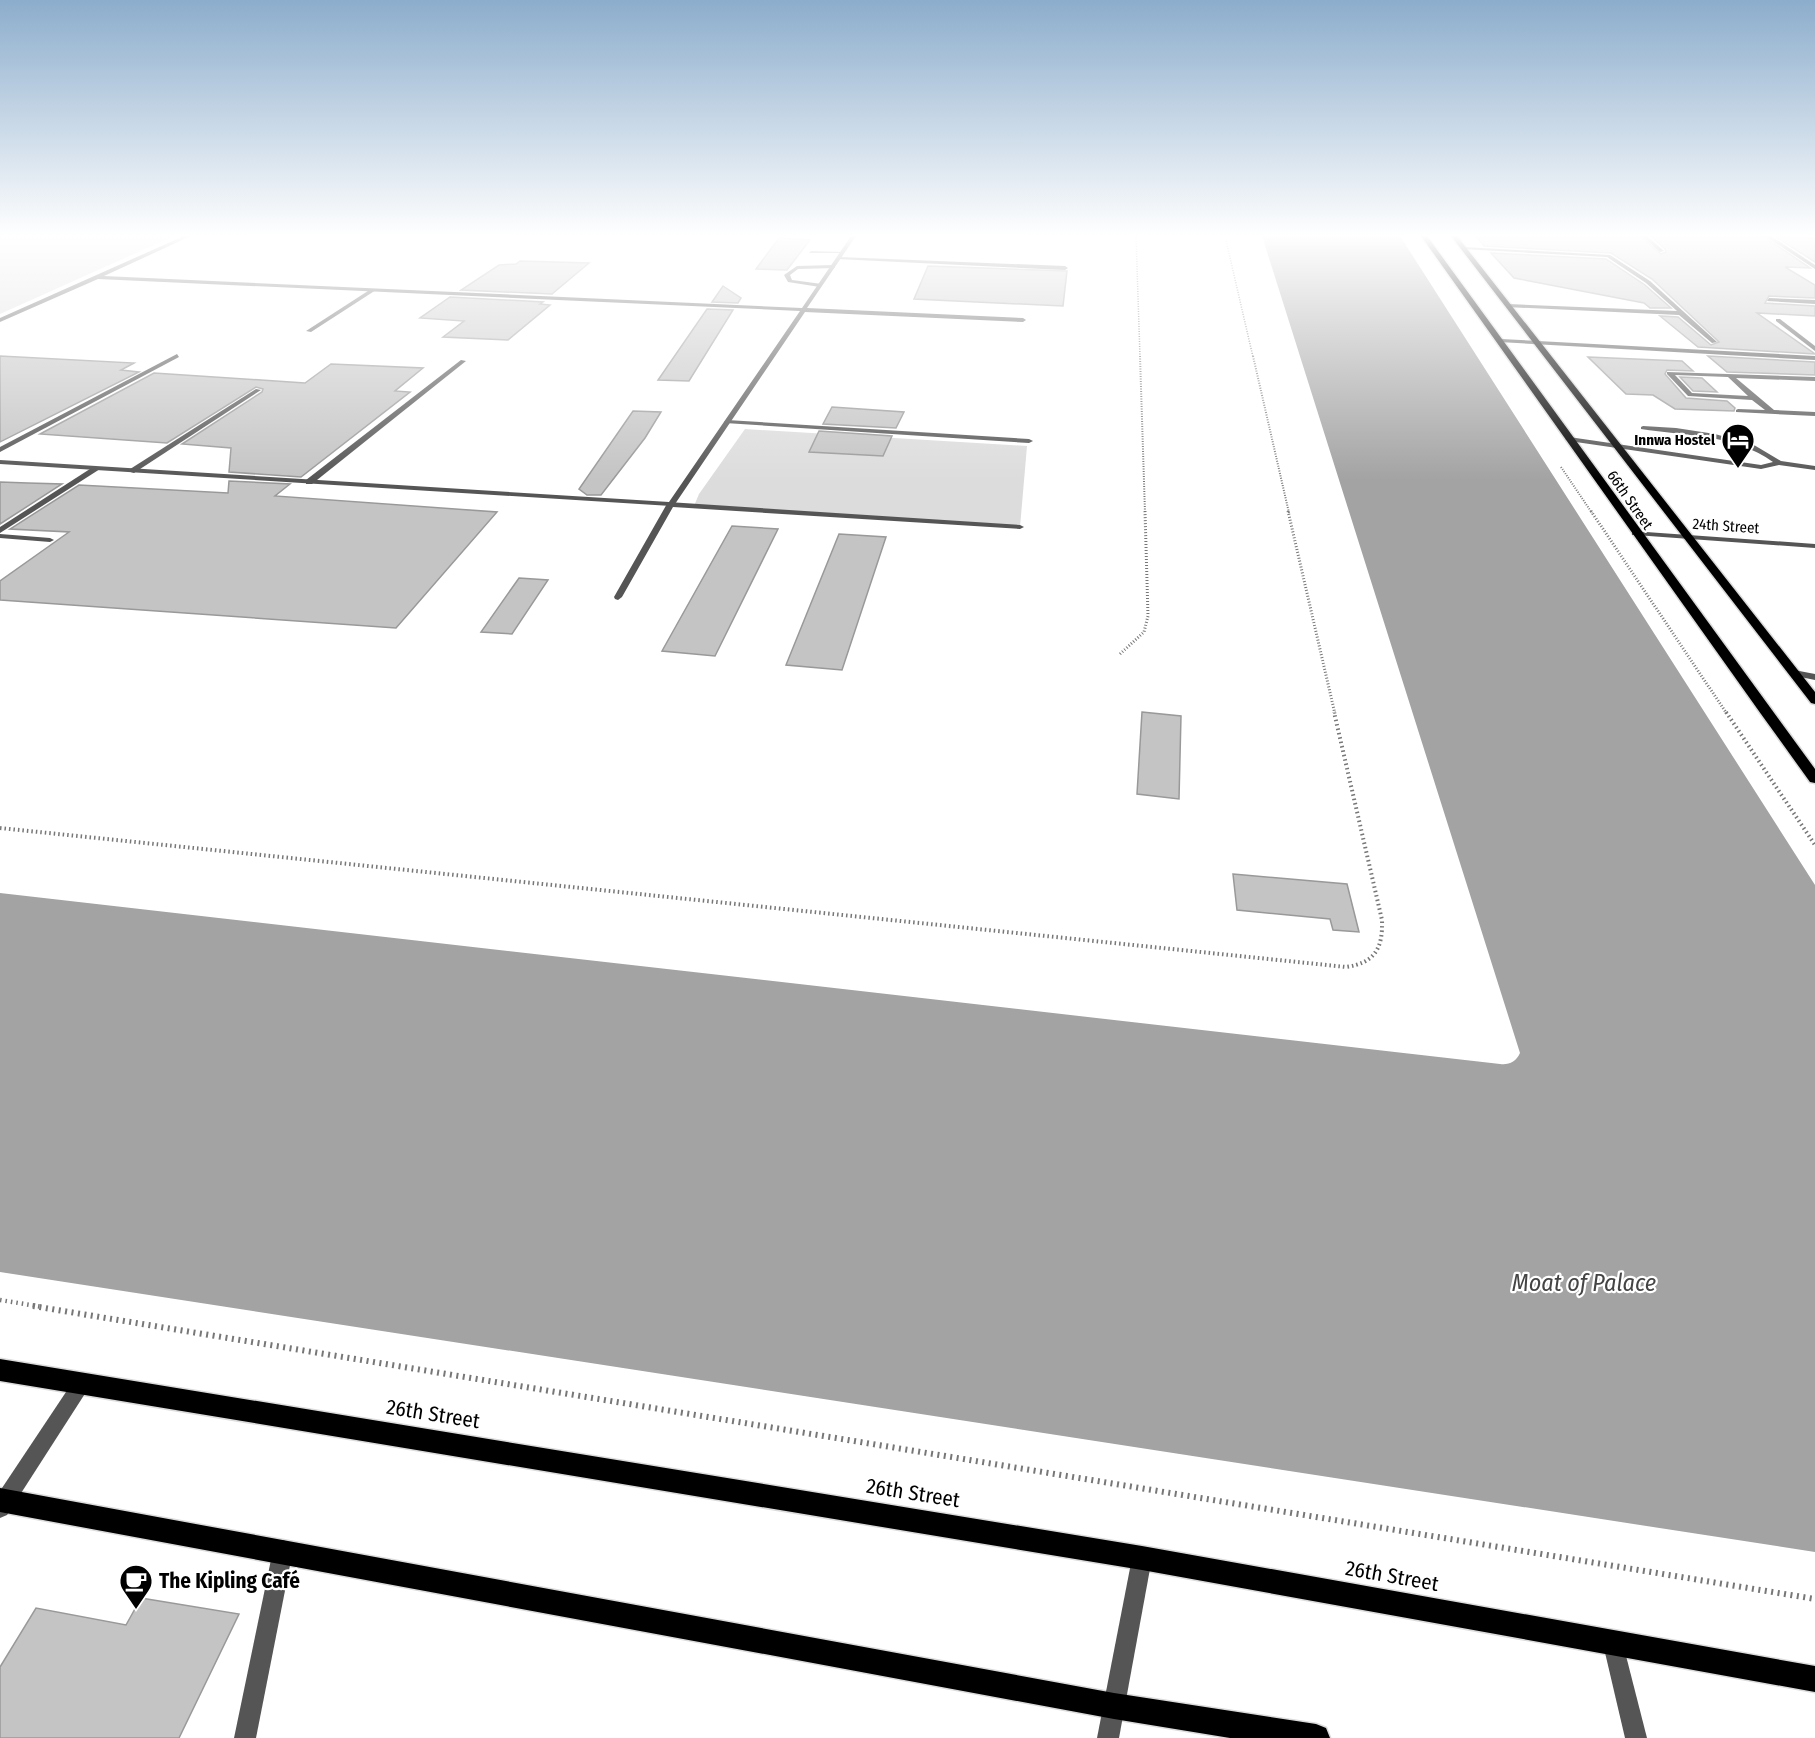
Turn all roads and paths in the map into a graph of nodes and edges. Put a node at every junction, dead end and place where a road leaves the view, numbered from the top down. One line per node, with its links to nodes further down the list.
1 (331, 317): 11 (street)
2 (799, 317): 26 (street)
3 (960, 317): 9 (street)
4 (1139, 317): 48 (path)
5 (1244, 317): 53 (path)
6 (1483, 317): 12 (main road, 66th Street)
7 (1516, 317): 14 (main road, 66th Street)
8 (1685, 317): 13 (street)
9 (1023, 320)
10 (1778, 321): 15 (street)
11 (309, 331)
12 (1501, 341): 14 (street); 28 (main road, 66th Street)
13 (1714, 342)
14 (1535, 343): 17 (street); 30 (main road, 66th Street)
15 (1815, 349)
16 (177, 356): 31 (street)
17 (1815, 358)
18 (463, 361): 38 (street)
19 (1729, 375): 20 (street); 22 (street); 22 (street)
20 (1815, 379)
21 (258, 390): 37 (street)
22 (1754, 398): 24 (street)
23 (1738, 411): 24 (street)
24 (1772, 412): 25 (street)
25 (1815, 414)
26 (727, 422): 29 (street); 39 (street)
27 (1642, 428): 34 (street)
28 (1569, 439): 30 (street); 42 (main road, 66th Street)
29 (1029, 441)
30 (1615, 445): 34 (street); 44 (main road, 66th Street)
31 (0, 450)
32 (0, 462): 36 (street)
33 (1558, 462): 54 (path)
34 (1779, 463): 35 (street)
35 (1815, 468)
36 (96, 469): 37 (street); 41 (street)
37 (131, 471): 38 (street)
38 (309, 482): 39 (street)
39 (671, 504): 40 (street); 47 (street)
40 (1020, 527)
41 (0, 531)
42 (1635, 533): 44 (street, 24th Street); 52 (main road, 66th Street)
43 (0, 536): 45 (street)
44 (1688, 537): 46 (street, 24th Street); 49 (main road, 66th Street)
45 (50, 540)
46 (1815, 546)
47 (618, 597)
48 (1120, 654)
49 (1794, 674): 50 (street); 51 (main road, 66th Street)
50 (1815, 677)
51 (1815, 700)
52 (1815, 779)
53 (0, 828)
54 (1815, 844)
55 (0, 1300): 61 (path)
56 (0, 1370): 57 (main road, 26th Street)
57 (82, 1383): 58 (street); 60 (main road, 26th Street)
58 (2, 1503): 59 (main road)
59 (283, 1550): 64 (main road); 65 (street)
60 (1142, 1558): 62 (main road, 26th Street); 64 (street)
61 (1815, 1599)
62 (1612, 1644): 63 (main road, 26th Street); 68 (street)
63 (1815, 1679)
64 (1114, 1706): 66 (street); 67 (main road)
65 (245, 1738)
66 (1108, 1738)
67 (1316, 1738)
68 (1636, 1738)

